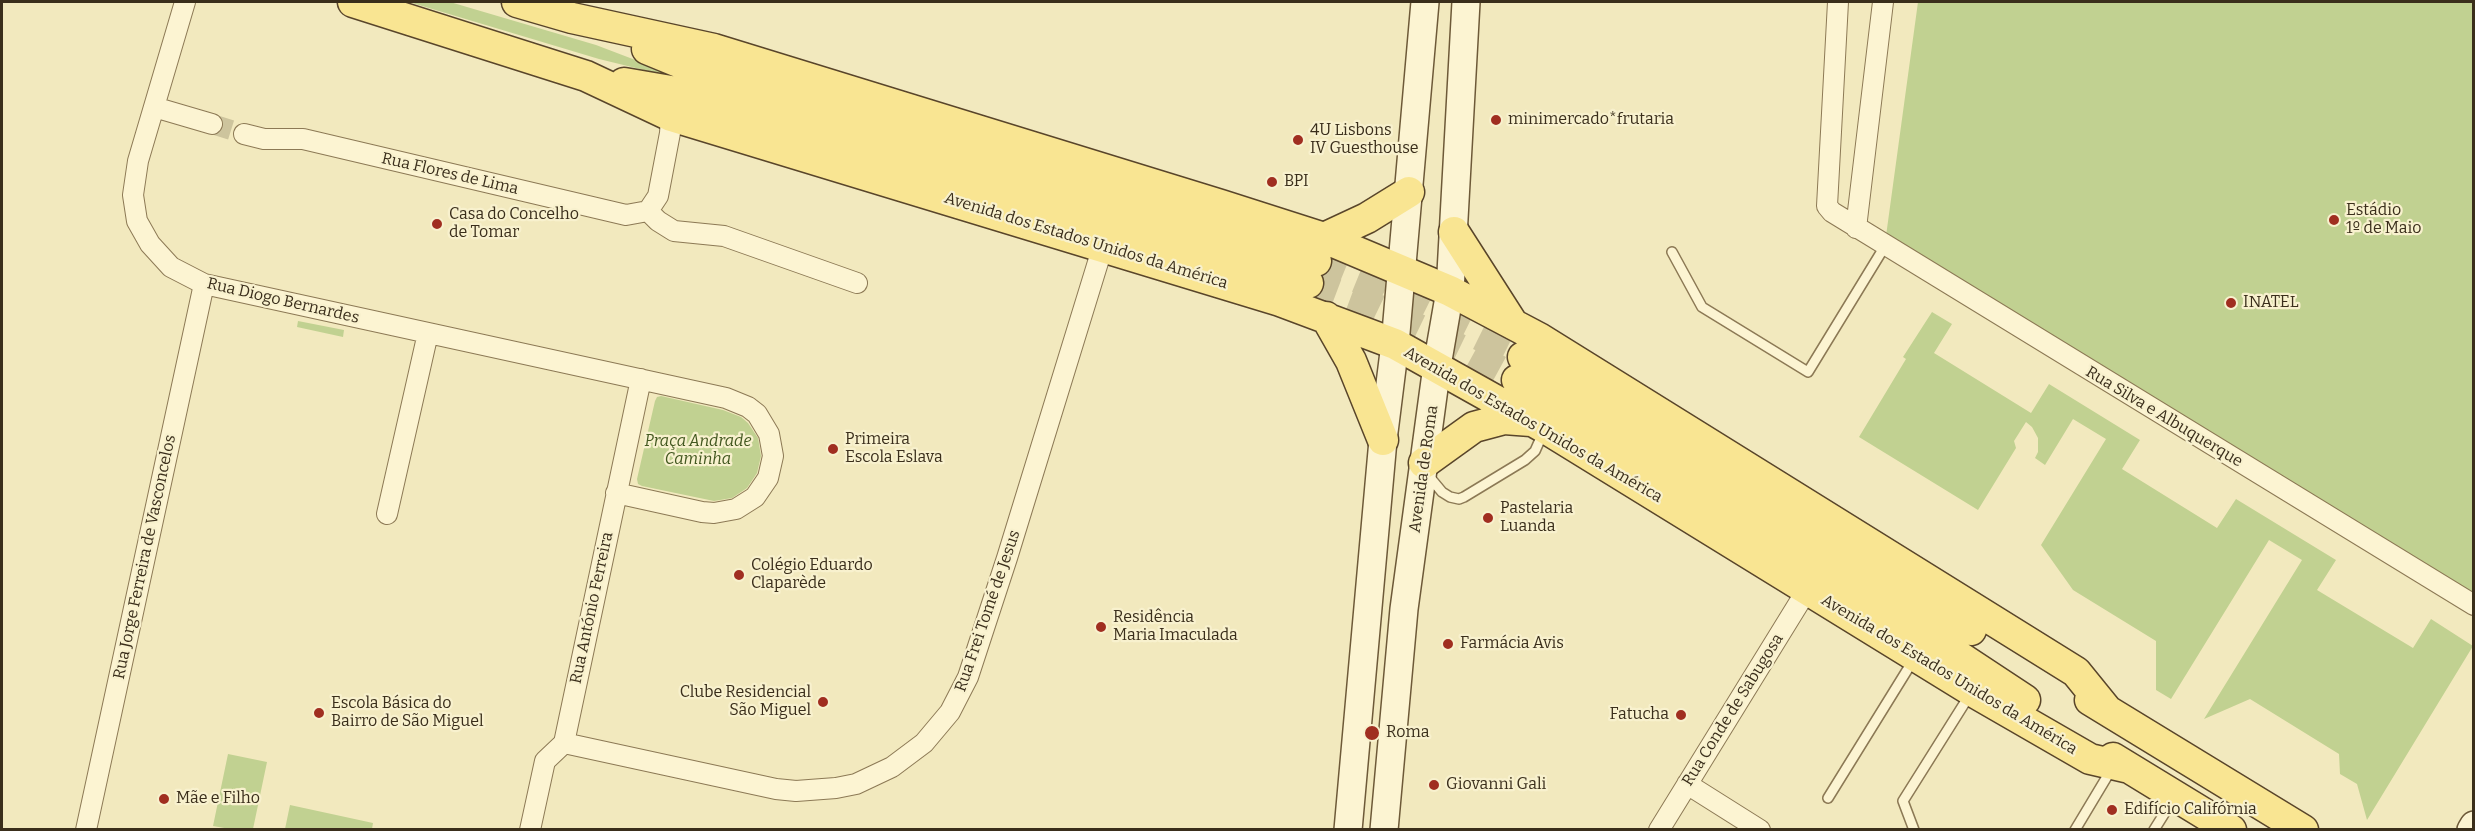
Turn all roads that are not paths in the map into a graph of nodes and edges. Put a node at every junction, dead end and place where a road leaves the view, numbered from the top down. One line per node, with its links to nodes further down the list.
1 (185, 2): 9 (street, Rua Diogo Bernardes)
2 (353, 2): 8 (main road, Avenida dos Estados Unidos da América)
3 (517, 2): 20 (main road, Avenida dos Estados Unidos da América)
4 (1425, 2): 13 (main road)
5 (1466, 2): 16 (main road, Avenida de Roma)
6 (1838, 2): 15 (street, Rua Silva e Albuquerque)
7 (1883, 2): 15 (street)
8 (586, 76): 10 (main road, Avenida dos Estados Unidos da América); 20 (main road, Avenida dos Estados Unidos da América)
9 (154, 107): 11 (street); 23 (street, Rua Diogo Bernardes)
10 (671, 116): 14 (street); 17 (main road, Avenida dos Estados Unidos da América)
11 (212, 124)
12 (244, 134): 14 (street, Rua Flores de Lima)
13 (1409, 192): 20 (main road); 21 (main road)
14 (648, 211): 22 (street)
15 (1856, 228): 18 (street, Rua Silva e Albuquerque)
16 (1454, 232): 24 (main road, Avenida de Roma); 26 (main road)
17 (1103, 246): 25 (main road, Avenida dos Estados Unidos da América); 41 (street, Rua Frei Tomé de Jesus)
18 (1885, 246): 19 (lane); 37 (street, Rua Silva e Albuquerque)
19 (1672, 252)
20 (1316, 261): 21 (main road, Avenida dos Estados Unidos da América)
21 (1402, 270): 24 (main road, Avenida dos Estados Unidos da América); 28 (main road)
22 (857, 283)
23 (204, 284): 27 (street, Rua Diogo Bernardes); 47 (street, Rua Jorge Ferreira de Vasconcelos)
24 (1450, 291): 26 (main road, Avenida dos Estados Unidos da América); 29 (main road, Avenida de Roma)
25 (1326, 317): 28 (main road, Avenida dos Estados Unidos da América); 32 (main road)
26 (1511, 321): 40 (main road, Avenida dos Estados Unidos da América)
27 (428, 333): 30 (street, Rua Diogo Bernardes); 35 (street)
28 (1395, 344): 29 (main road, Avenida dos Estados Unidos da América); 32 (main road)
29 (1437, 366): 31 (main road, Avenida dos Estados Unidos da América); 33 (main road, Avenida de Roma)
30 (641, 379): 34 (street, Rua António Ferreira); 34 (street)
31 (1539, 424): 33 (main road); 33 (lane); 36 (main road, Avenida dos Estados Unidos da América)
32 (1383, 440): 49 (main road)
33 (1424, 466): 50 (main road, Avenida de Roma)
34 (616, 493): 41 (street, Rua António Ferreira)
35 (387, 514)
36 (1807, 590): 38 (main road, Avenida dos Estados Unidos da América); 43 (street, Rua Conde de Sabugosa)
37 (2474, 605)
38 (1915, 657): 39 (main road, Avenida dos Estados Unidos da América); 45 (lane)
39 (1972, 691): 42 (main road, Avenida dos Estados Unidos da América); 53 (lane)
40 (2106, 709): 42 (main road, Avenida dos Estados Unidos da América); 57 (main road, Avenida dos Estados Unidos da América)
41 (564, 743): 48 (street)
42 (2121, 766): 44 (main road, Avenida dos Estados Unidos da América); 54 (lane)
43 (1687, 784): 51 (street, Rua Conde de Sabugosa); 52 (street)
44 (2175, 796): 55 (lane); 56 (main road, Avenida dos Estados Unidos da América)
45 (1828, 798)
46 (2474, 825): 58 (main road)
47 (86, 830)
48 (530, 830)
49 (1348, 830)
50 (1384, 830)
51 (1659, 830)
52 (1760, 830)
53 (1914, 830)
54 (2075, 830)
55 (2154, 830)
56 (2231, 830)
57 (2303, 830)
58 (2471, 830)

